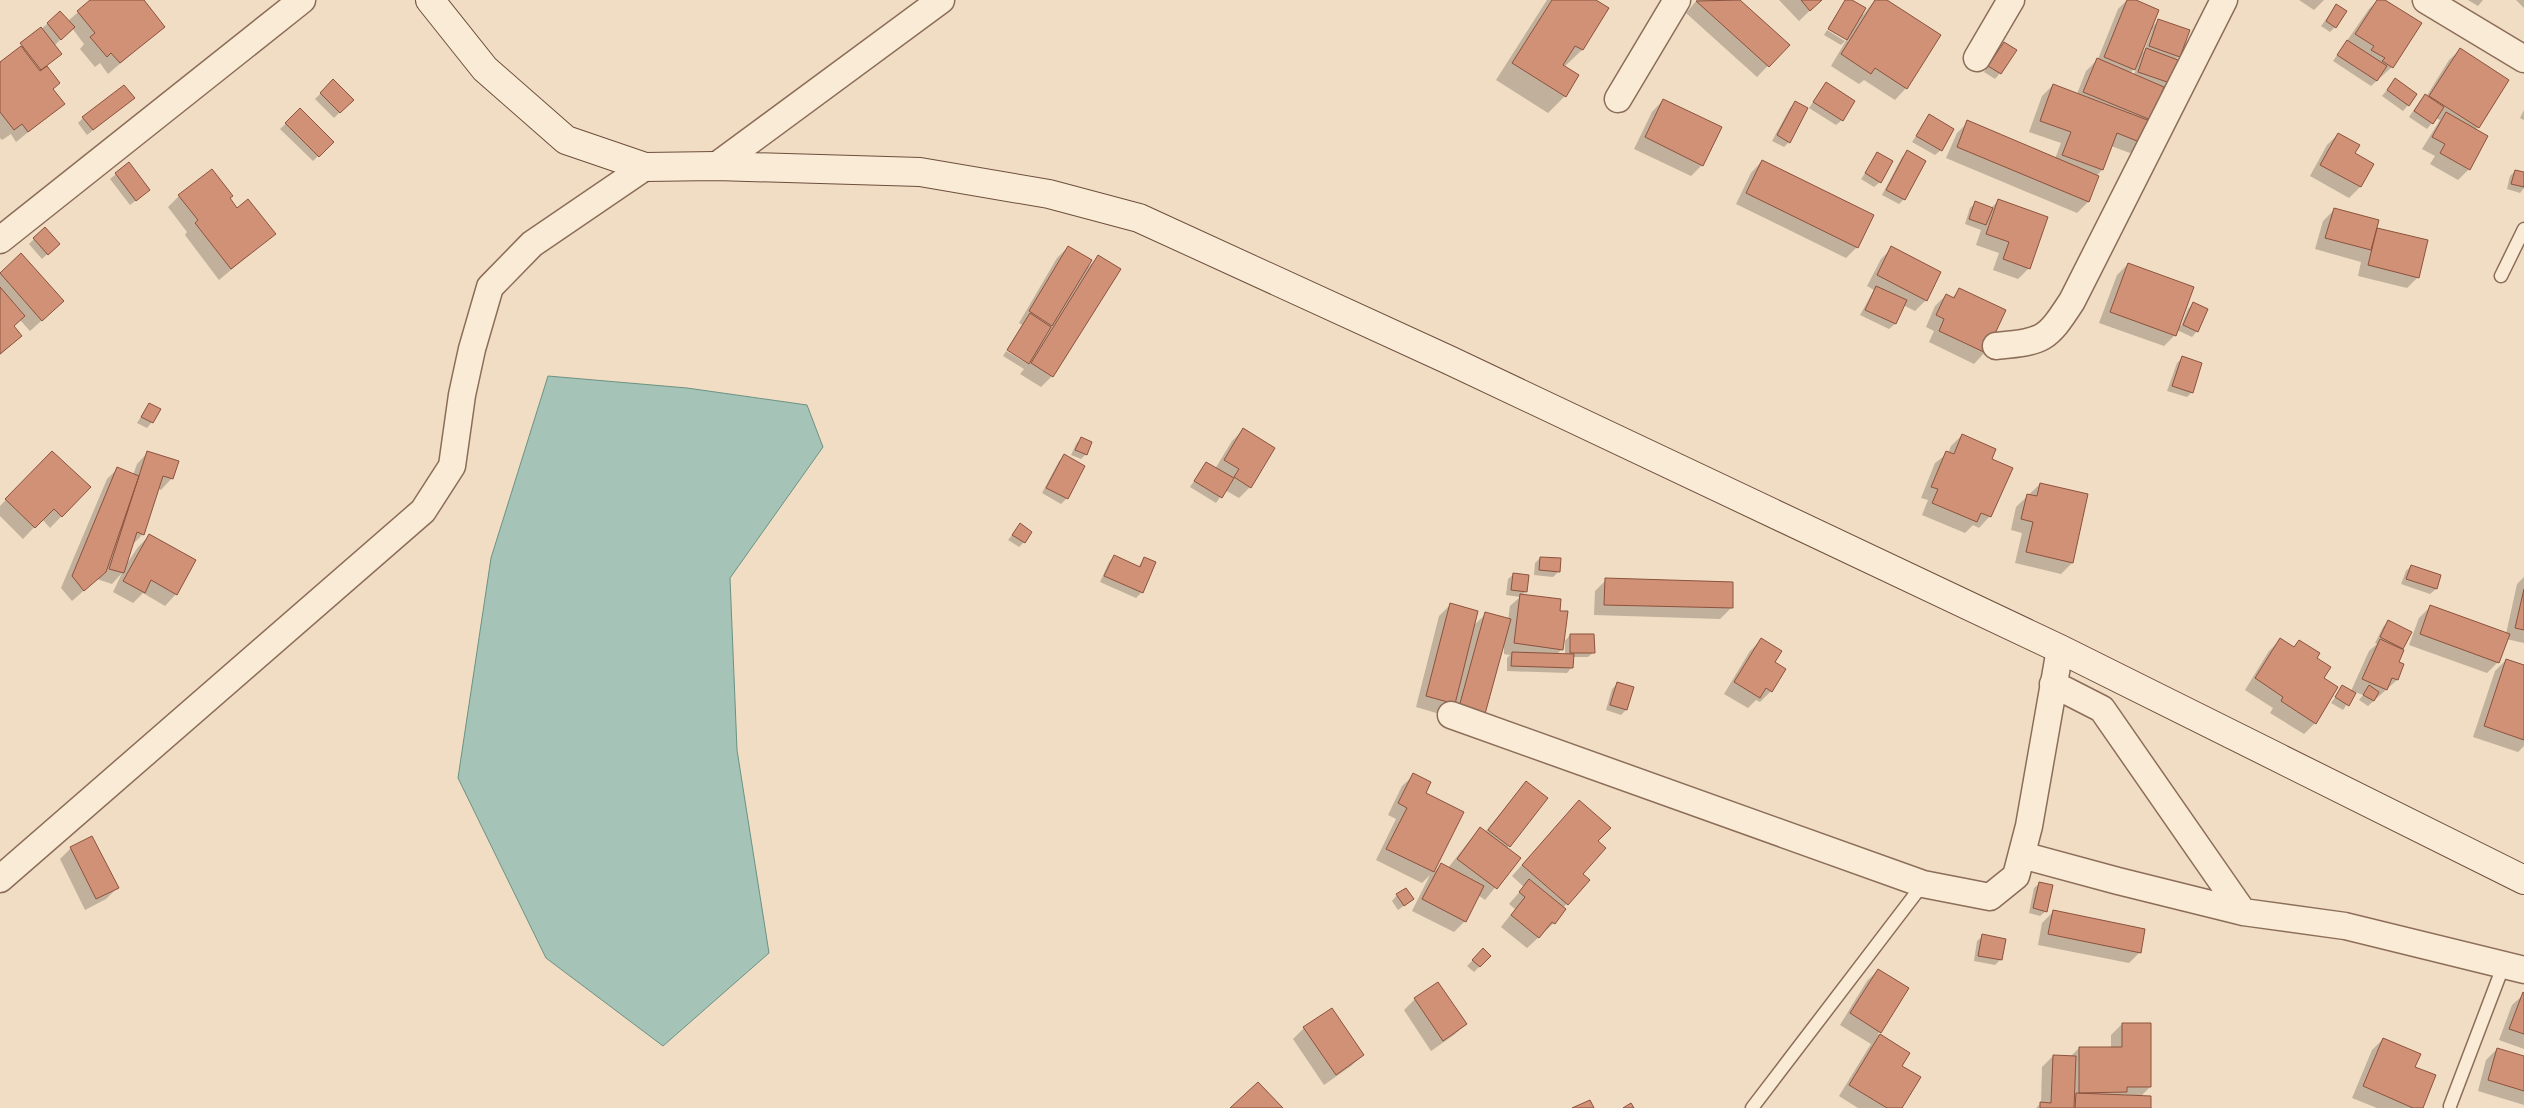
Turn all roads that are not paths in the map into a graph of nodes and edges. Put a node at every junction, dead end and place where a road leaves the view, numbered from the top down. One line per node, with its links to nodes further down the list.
1 (302, 0): 14 (street)
2 (430, 0): 12 (street)
3 (941, 0): 11 (street)
4 (1677, 0): 10 (street)
5 (2011, 0): 8 (street)
6 (2224, 0): 16 (street)
7 (2426, 0): 9 (street)
8 (1976, 58)
9 (2524, 60)
10 (1618, 99)
11 (716, 166): 12 (street); 17 (street)
12 (645, 167): 21 (street)
13 (2524, 229): 15 (lane)
14 (0, 240)
15 (2501, 276)
16 (1996, 346)
17 (2060, 649): 18 (street); 22 (street)
18 (2053, 684): 20 (street); 24 (street)
19 (1451, 715): 23 (street)
20 (2022, 855): 23 (street); 24 (street)
21 (0, 879)
22 (2524, 880)
23 (1923, 884): 27 (lane)
24 (2244, 912): 25 (street)
25 (2514, 967): 26 (lane)
26 (2450, 1106)
27 (1752, 1108)

